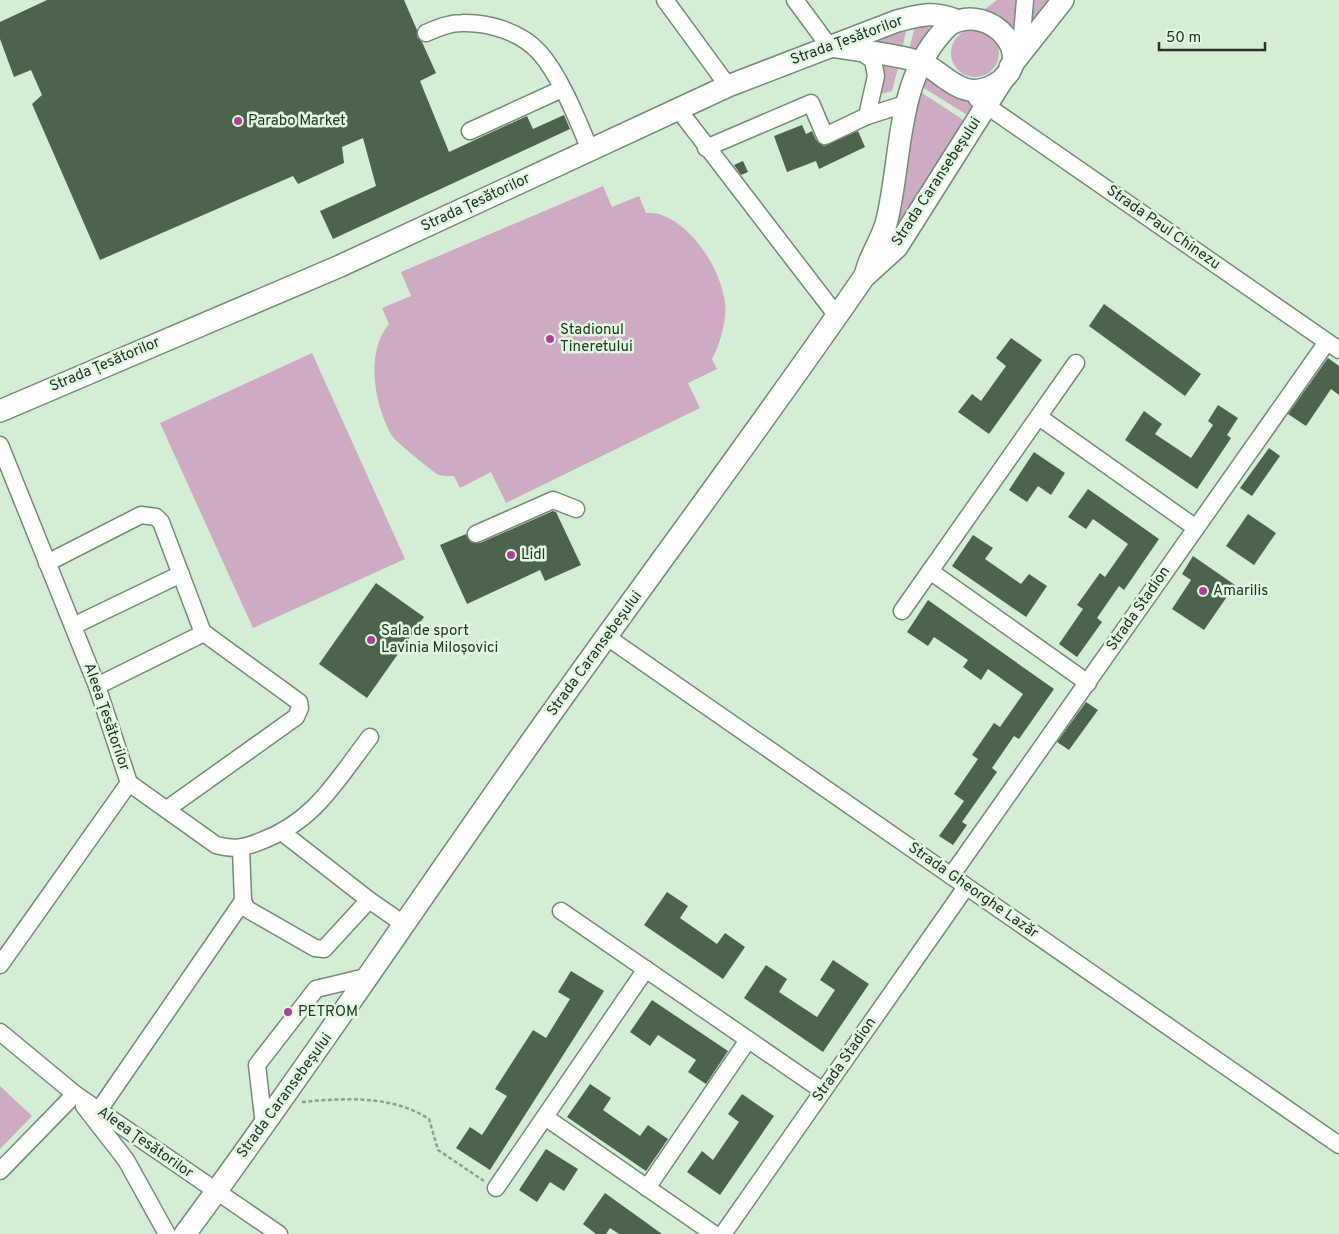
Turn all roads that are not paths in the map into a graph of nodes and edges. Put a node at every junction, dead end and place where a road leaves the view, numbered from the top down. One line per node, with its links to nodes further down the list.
1 (665, 0): 13 (street)
2 (795, 0): 8 (street)
3 (980, 0): 6 (main road)
4 (1025, 0): 11 (street)
5 (1063, 0): 11 (main road, Strada Caransebeșului)
6 (952, 24): 8 (main road, Strada Țesătorilor); 10 (main road); 11 (main road); 12 (main road)
7 (426, 33): 14 (street)
8 (829, 46): 9 (main road); 13 (main road, Strada Țesătorilor)
9 (861, 52): 10 (main road); 18 (street)
10 (921, 63): 12 (main road); 15 (main road)
11 (1009, 66): 12 (main road); 16 (main road, Strada Caransebeșului)
12 (953, 83): 16 (street, Strada Paul Chinezu)
13 (728, 86): 17 (main road, Strada Țesătorilor)
14 (562, 90): 19 (street); 21 (street)
15 (905, 104): 18 (street); 22 (main road)
16 (987, 105): 22 (main road, Strada Caransebeșului); 24 (street, Strada Paul Chinezu)
17 (678, 109): 20 (street); 21 (main road, Strada Țesătorilor)
18 (867, 116): 20 (street)
19 (470, 131)
20 (706, 148): 23 (street)
21 (590, 150): 26 (main road, Strada Țesătorilor)
22 (864, 277): 23 (main road, Strada Caransebeșului)
23 (837, 316): 38 (main road, Strada Caransebeșului)
24 (1333, 346): 30 (street, Strada Stadion)
25 (1076, 363): 27 (street)
26 (0, 411)
27 (1039, 417): 30 (street); 33 (street)
28 (0, 446): 32 (street, Aleea Țesătorilor)
29 (576, 509): 31 (street)
30 (1196, 528): 39 (street, Strada Stadion)
31 (476, 534)
32 (47, 563): 34 (street); 36 (street, Aleea Țesătorilor)
33 (930, 571): 35 (street); 39 (street)
34 (181, 574): 36 (street); 37 (street)
35 (902, 611)
36 (73, 626): 40 (street, Aleea Țesătorilor)
37 (203, 633): 40 (street); 43 (street)
38 (607, 637): 46 (street, Strada Gheorghe Lazăr); 51 (main road, Strada Caransebeșului)
39 (1088, 683): 46 (street, Strada Stadion)
40 (97, 686): 42 (street, Aleea Țesătorilor)
41 (370, 737): 44 (street)
42 (129, 783): 43 (street); 52 (street, Aleea Țesătorilor)
43 (167, 810): 45 (street)
44 (283, 833): 45 (street); 48 (street)
45 (241, 849): 49 (street)
46 (951, 876): 47 (street, Strada Gheorghe Lazăr)
47 (966, 886): 57 (street, Strada Stadion); 62 (street, Strada Gheorghe Lazăr)
48 (369, 900): 49 (street); 51 (street)
49 (243, 901): 59 (street)
50 (561, 911): 53 (street)
51 (405, 925): 54 (main road, Strada Caransebeșului)
52 (0, 965)
53 (646, 969): 56 (street); 60 (street)
54 (370, 976): 61 (main road, Strada Caransebeșului); 61 (street)
55 (0, 1032): 58 (street, Aleea Țesătorilor)
56 (748, 1040): 57 (street); 65 (street)
57 (823, 1091): 71 (street, Strada Stadion)
58 (75, 1094): 59 (street, Aleea Țesătorilor); 63 (street); 67 (street, Aleea Țesătorilor)
59 (99, 1110): 66 (street, Aleea Țesătorilor)
60 (545, 1117): 64 (street); 65 (street)
61 (264, 1125): 66 (main road, Strada Caransebeșului)
62 (1339, 1145)
63 (0, 1171)
64 (496, 1188)
65 (647, 1188): 70 (street)
66 (216, 1192): 68 (main road, Strada Caransebeșului); 69 (street, Aleea Țesătorilor)
67 (167, 1234)
68 (184, 1234)
69 (279, 1234)
70 (714, 1234)
71 (723, 1234)

